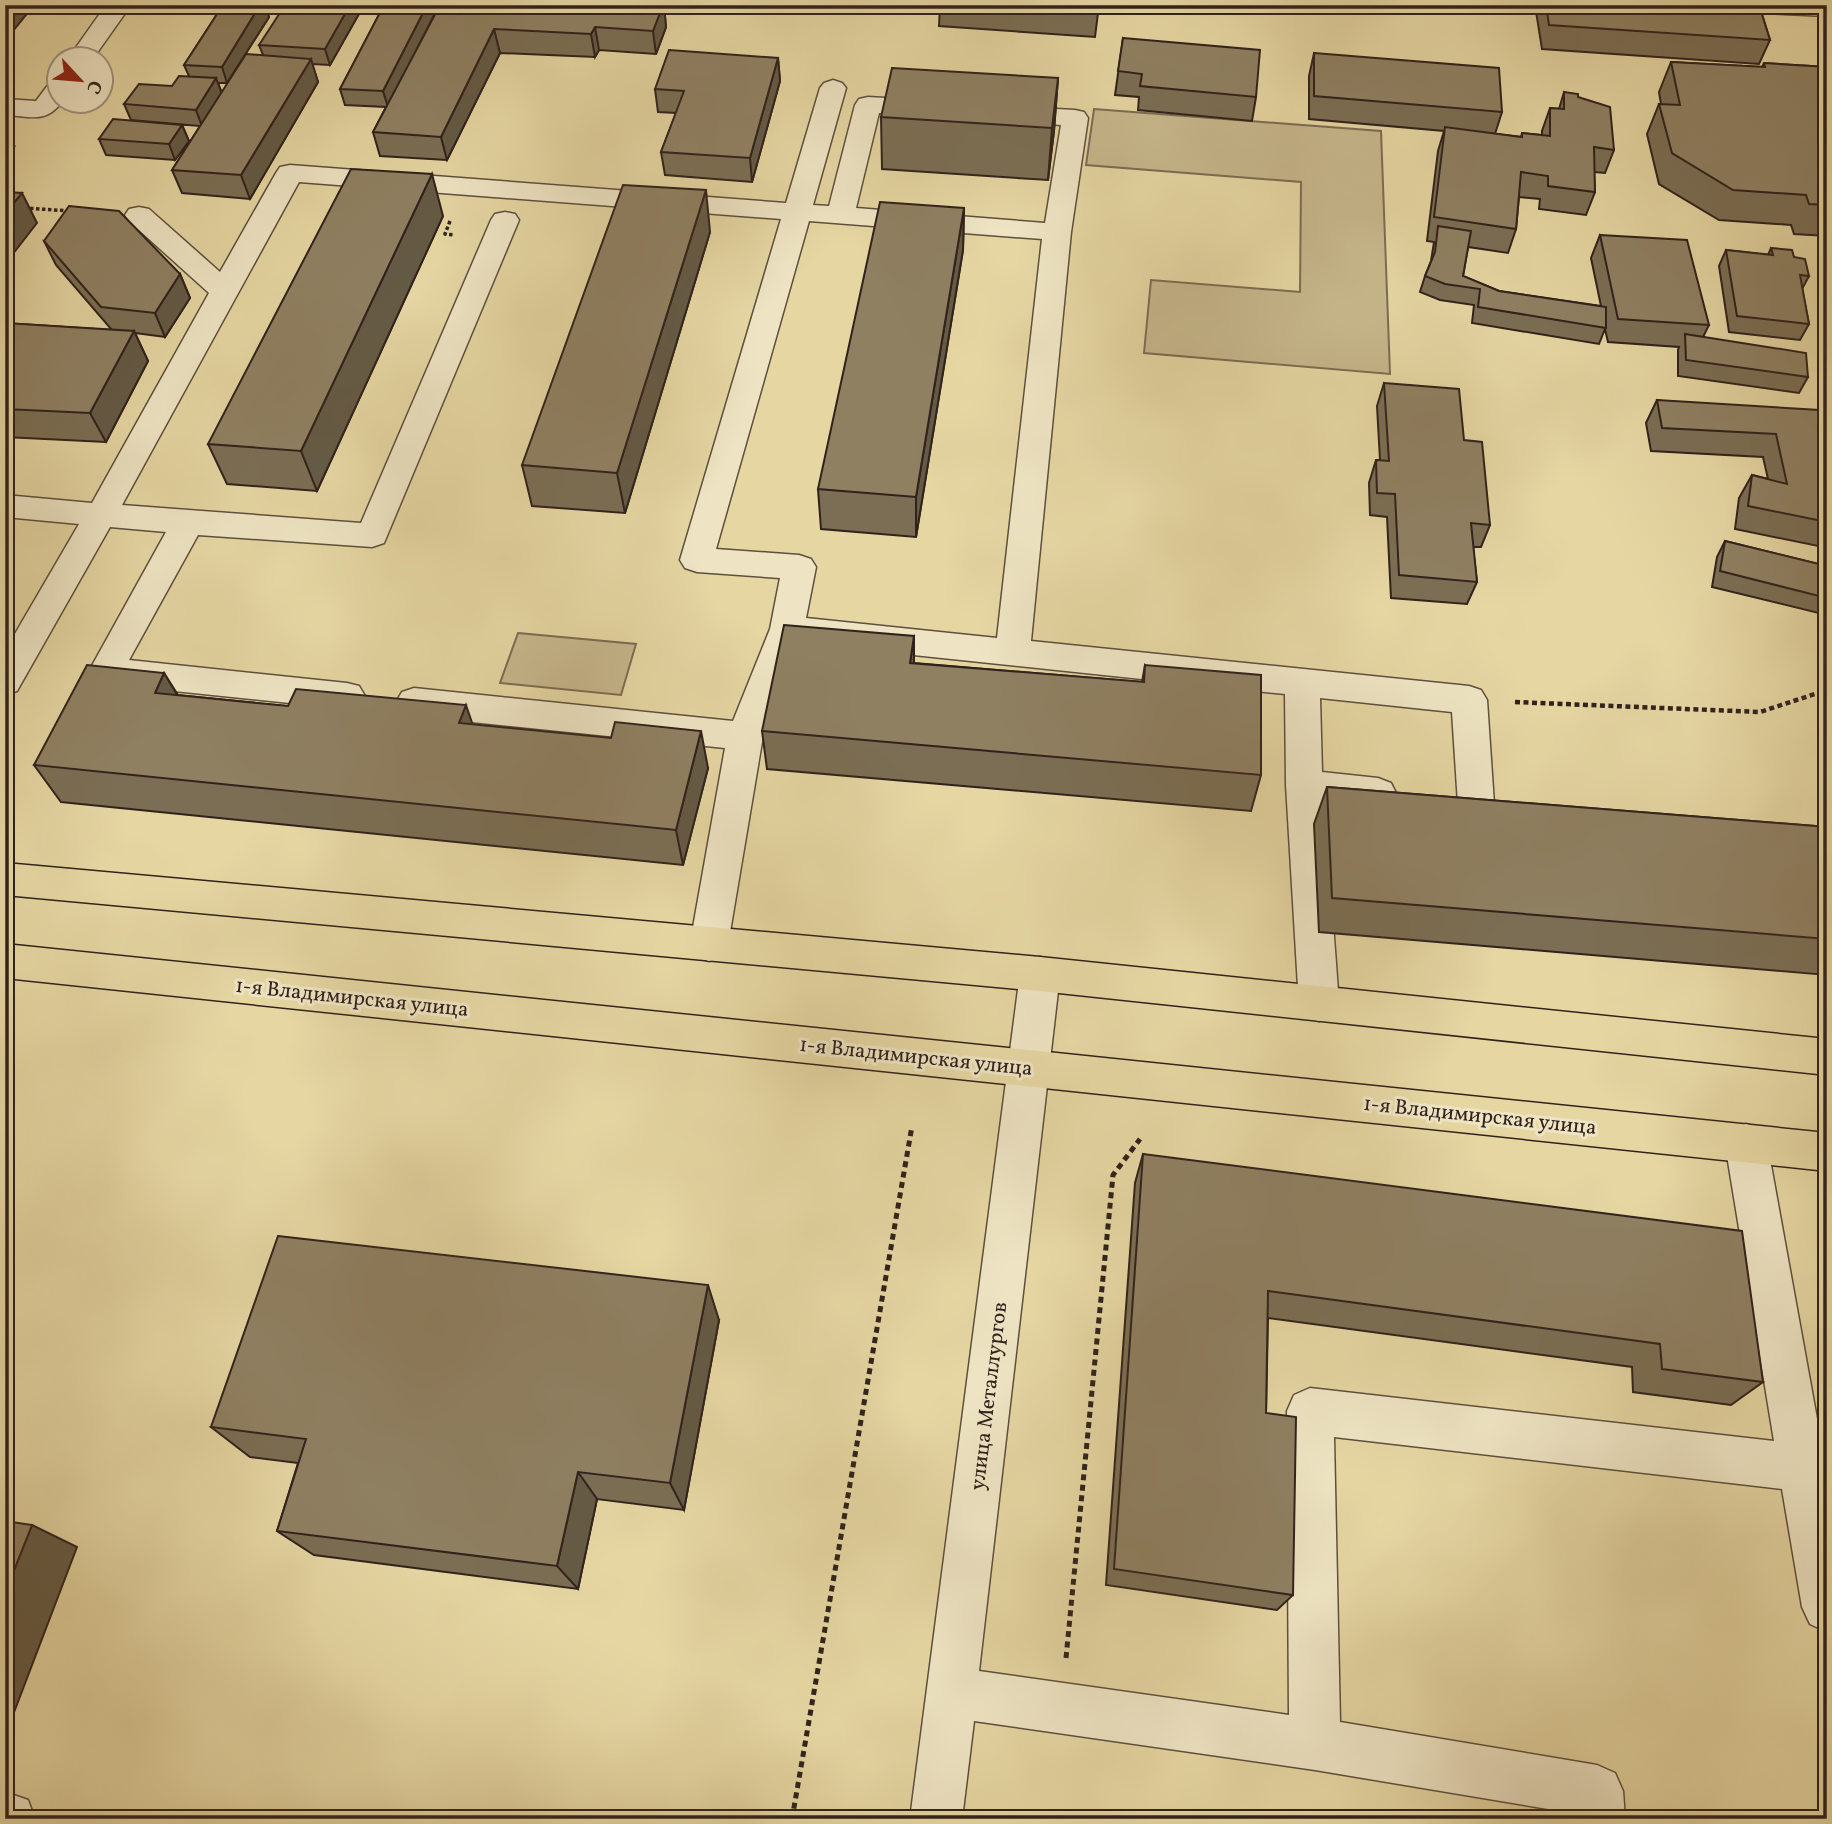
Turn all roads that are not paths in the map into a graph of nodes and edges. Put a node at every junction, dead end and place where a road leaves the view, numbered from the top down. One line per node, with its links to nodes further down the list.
1 (119, 5): 4 (street)
2 (1744, 5): 3 (street)
3 (1827, 9)
4 (89, 46)
5 (832, 88): 8 (street)
6 (46, 105): 7 (street)
7 (5, 107)
8 (797, 214): 10 (street); 13 (street); 17 (street)
9 (139, 215): 13 (street)
10 (840, 215): 12 (street); 12 (street)
11 (505, 220): 16 (street)
12 (1057, 232): 18 (street)
13 (224, 291): 15 (street)
14 (5, 506): 15 (street)
15 (103, 513): 16 (street); 19 (street)
16 (188, 523): 21 (street)
17 (787, 629): 18 (street); 21 (street)
18 (1013, 653): 20 (street)
19 (5, 682)
20 (1302, 684): 22 (street); 22 (street)
21 (745, 736): 24 (street)
22 (1304, 785): 27 (street)
23 (5, 879): 24 (main road)
24 (709, 944): 26 (main road)
25 (5, 961): 29 (main road, 1-я Владимирская улица)
26 (1040, 974): 27 (main road); 29 (street, улица Металлургов)
27 (1319, 1004): 28 (main road)
28 (1827, 1056)
29 (1028, 1068): 30 (main road, 1-я Владимирская улица); 34 (street, улица Металлургов)
30 (1746, 1143): 31 (main road, 1-я Владимирская улица); 32 (street)
31 (1827, 1152)
32 (1802, 1468): 33 (street); 35 (street)
33 (1827, 1607)
34 (951, 1692): 35 (street); 36 (street, улица Металлургов)
35 (1315, 1744): 37 (street)
36 (936, 1819)
37 (1599, 1819)

